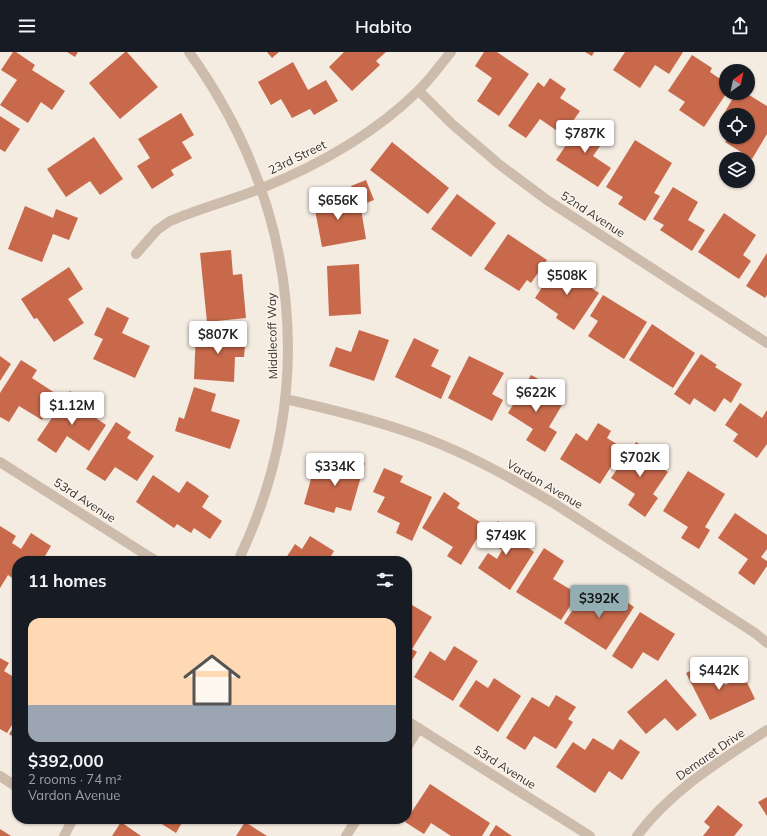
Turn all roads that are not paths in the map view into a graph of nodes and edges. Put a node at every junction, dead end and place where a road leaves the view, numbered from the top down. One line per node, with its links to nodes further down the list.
1 (189, 52): 4 (street, Middlecoff Way)
2 (451, 52): 3 (street, 23rd Street)
3 (419, 91): 4 (street, 23rd Street); 6 (street, 52nd Avenue)
4 (262, 188): 5 (street, 23rd Street); 7 (street, Middlecoff Way)
5 (136, 254)
6 (767, 342)
7 (285, 399): 10 (street, Middlecoff Way); 11 (street, Vardon Avenue)
8 (0, 462): 9 (street, 53rd Avenue)
9 (148, 556)
10 (240, 556)
11 (767, 643)
12 (412, 723): 13 (street, 53rd Avenue)
13 (419, 728): 15 (street); 22 (street, 53rd Avenue)
14 (767, 730): 23 (street, Demaret Drive)
15 (412, 738)
16 (0, 776): 17 (street)
17 (12, 784)
18 (69, 824): 20 (street)
19 (354, 824): 21 (street)
20 (64, 836)
21 (346, 836)
22 (590, 836)
23 (637, 836)

